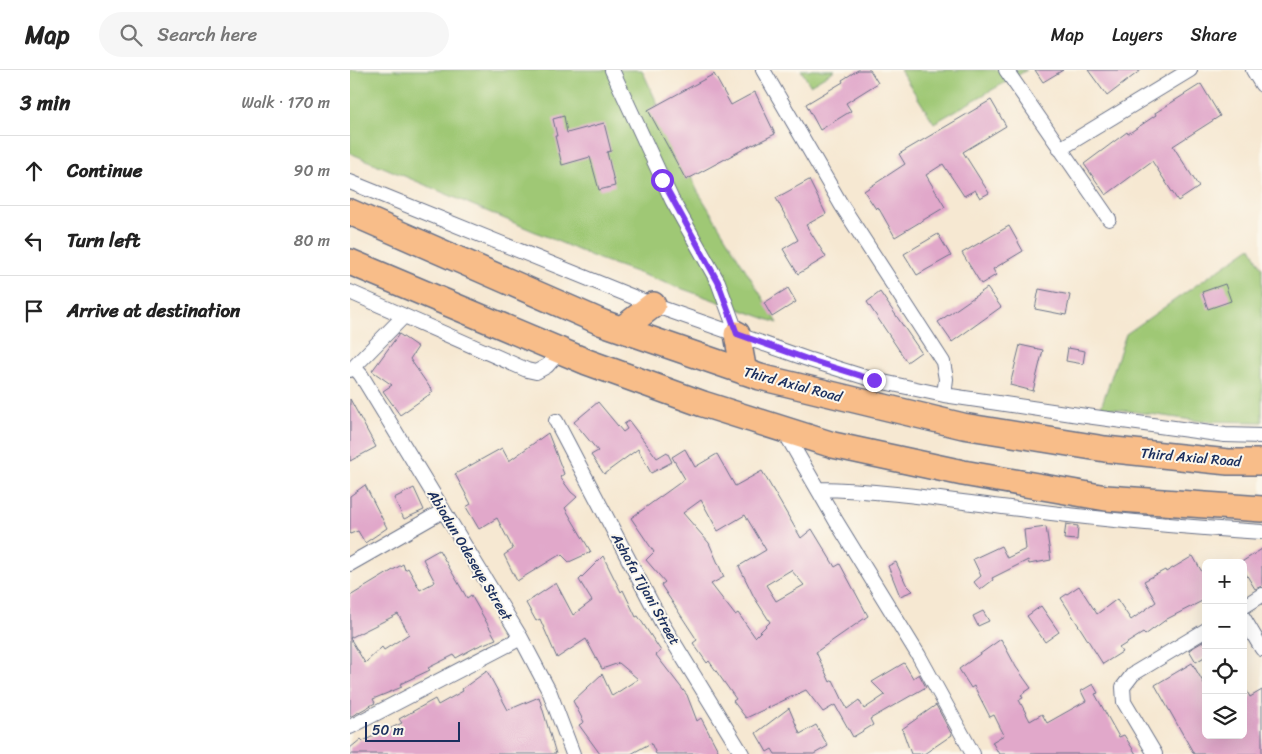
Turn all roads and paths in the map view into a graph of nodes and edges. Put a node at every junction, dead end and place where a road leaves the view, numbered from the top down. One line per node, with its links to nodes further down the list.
1 (612, 70): 16 (street)
2 (763, 70): 20 (street)
3 (1006, 70): 7 (street)
4 (1190, 70): 7 (street)
5 (1253, 70): 6 (street)
6 (1262, 85)
7 (1060, 149): 10 (street)
8 (350, 182): 13 (street)
9 (350, 212): 15 (highway, Third Axial Road)
10 (1109, 219)
11 (350, 262): 17 (highway)
12 (350, 292): 14 (street)
13 (653, 305): 15 (highway); 16 (street)
14 (404, 316): 17 (street); 18 (street)
15 (622, 329): 19 (highway, Third Axial Road)
16 (737, 334): 19 (highway); 20 (street)
17 (560, 351): 22 (highway)
18 (352, 369): 27 (street, Abiodun Odeseye Street)
19 (744, 372): 24 (highway, Third Axial Road)
20 (944, 395): 23 (street)
21 (556, 421): 38 (street, Ashafa Tijani Street)
22 (784, 430): 25 (street); 26 (highway)
23 (1262, 436)
24 (1262, 462)
25 (819, 489): 28 (street); 39 (street)
26 (1262, 509)
27 (443, 512): 29 (street); 34 (street, Abiodun Odeseye Street)
28 (1262, 532)
29 (350, 564)
30 (1262, 595): 31 (street)
31 (1247, 604)
32 (1247, 624): 35 (street)
33 (1202, 632): 40 (street)
34 (521, 638): 36 (street); 37 (street, Abiodun Odeseye Street)
35 (1262, 649)
36 (350, 727)
37 (571, 753)
38 (742, 754)
39 (973, 754)
40 (1154, 754)

